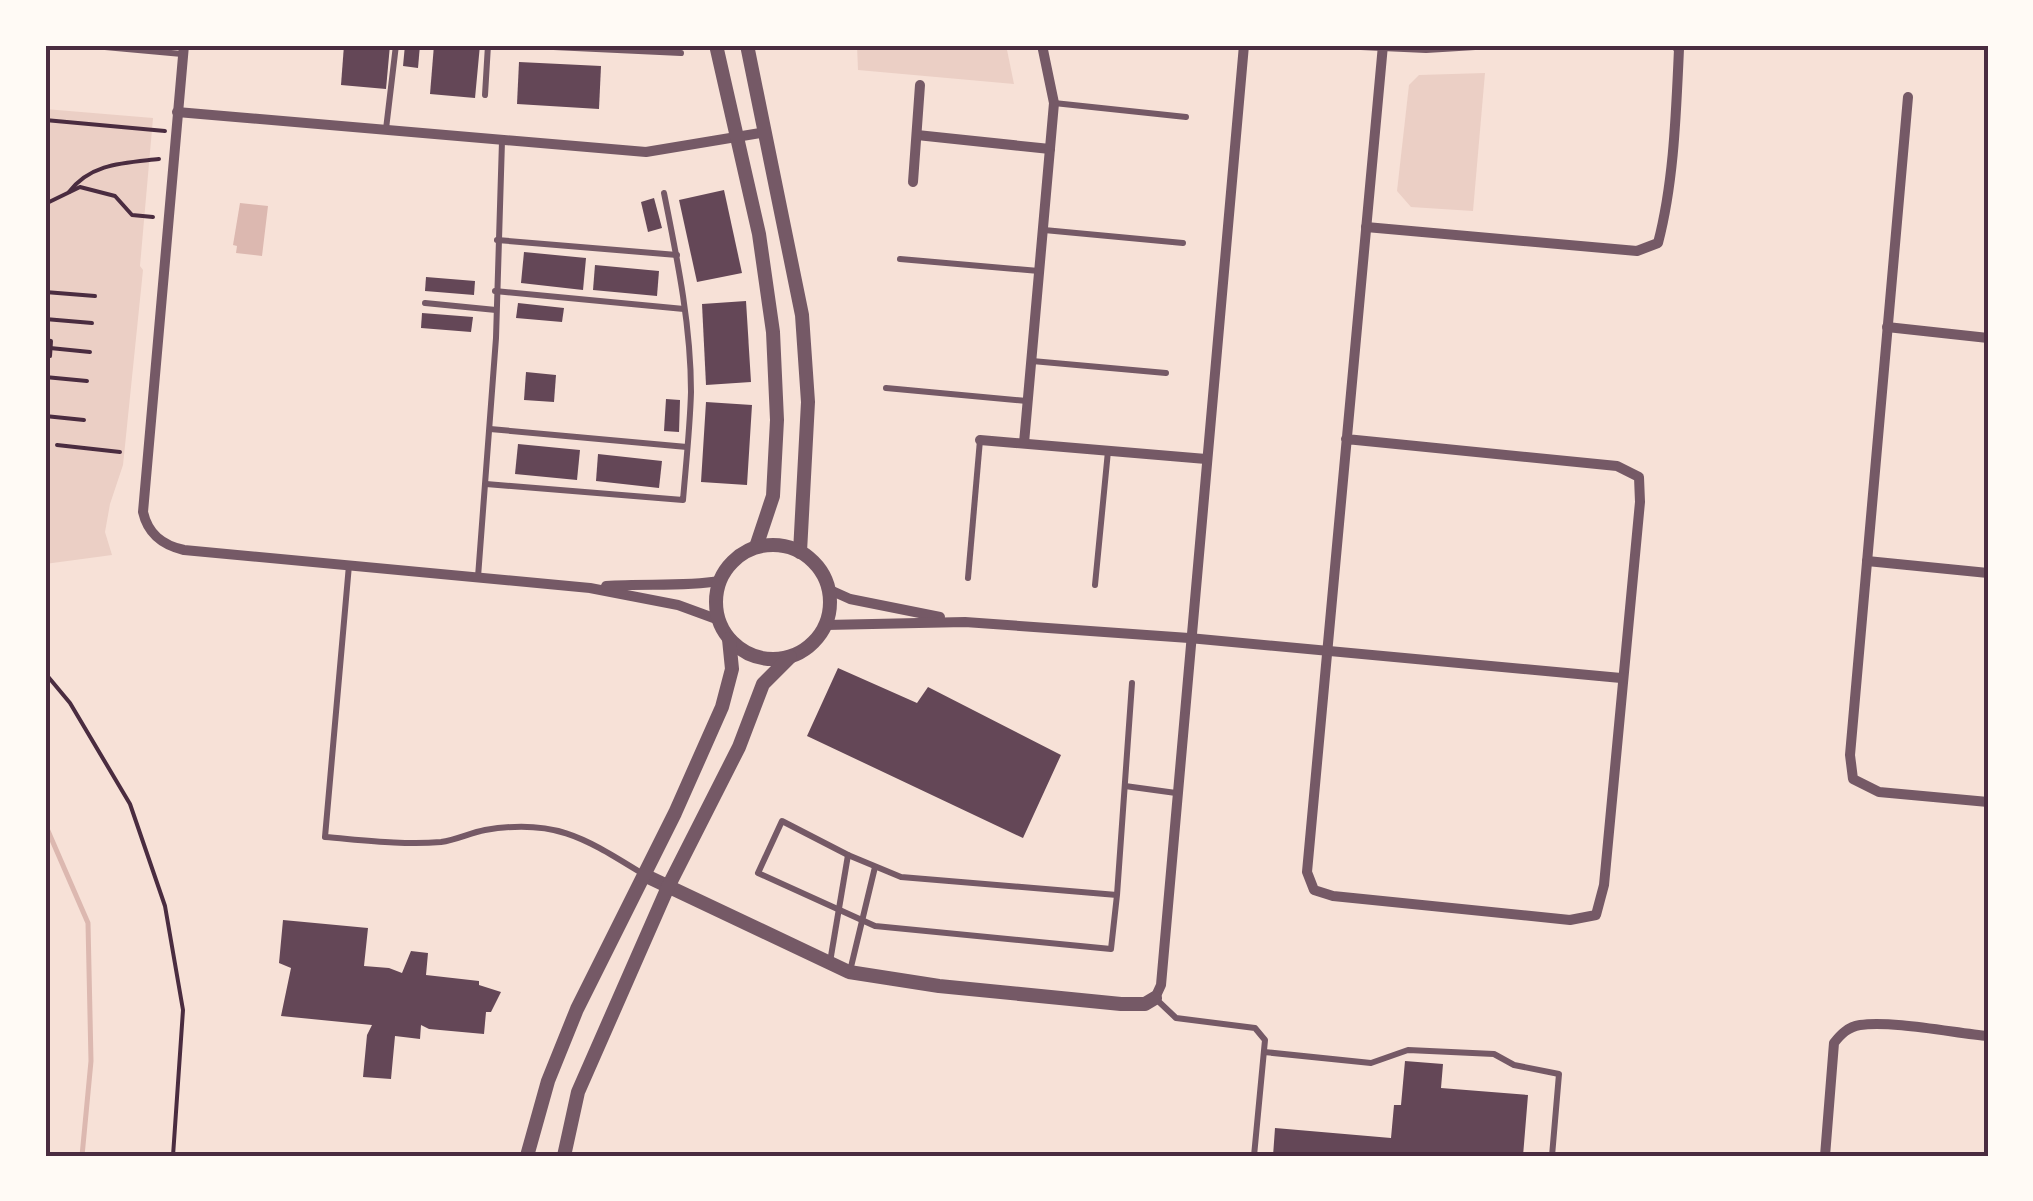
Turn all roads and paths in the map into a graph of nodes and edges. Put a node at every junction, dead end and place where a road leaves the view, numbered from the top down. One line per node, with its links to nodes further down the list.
1 (83, 45): 14 (lane)
2 (396, 45): 23 (lane)
3 (488, 45): 17 (lane)
4 (511, 45): 13 (lane)
5 (716, 45): 27 (street)
6 (747, 45): 25 (street)
7 (1042, 45): 19 (street)
8 (1244, 45): 73 (street)
9 (1362, 45): 11 (street)
10 (1475, 45): 11 (street)
11 (1383, 46): 36 (street)
12 (1677, 47): 36 (street)
13 (622, 48): 15 (lane)
14 (184, 49): 20 (street)
15 (681, 54)
16 (920, 85): 26 (street)
17 (484, 95)
18 (1908, 96): 51 (street)
19 (1054, 103): 21 (lane); 29 (street)
20 (177, 112): 23 (street); 24 (street)
21 (1186, 117)
22 (45, 120): 24 (path)
23 (386, 129): 28 (street)
24 (176, 132): 30 (street)
25 (766, 132): 27 (street); 76 (street)
26 (917, 135): 29 (street); 31 (street)
27 (737, 138): 28 (street); 75 (street)
28 (502, 140): 38 (lane)
29 (1050, 149): 37 (street)
30 (173, 156): 33 (path); 35 (street)
31 (913, 182)
32 (664, 193): 40 (lane)
33 (66, 196): 34 (path); 35 (path)
34 (45, 204)
35 (168, 219): 78 (street)
36 (1366, 227): 66 (street)
37 (1042, 230): 39 (lane); 42 (street)
38 (497, 240): 40 (lane); 43 (lane)
39 (1183, 242)
40 (677, 255): 47 (lane)
41 (900, 259): 42 (lane)
42 (1039, 271): 57 (street)
43 (495, 291): 47 (lane); 48 (lane)
44 (45, 292): 45 (path)
45 (95, 296)
46 (425, 303): 48 (lane)
47 (684, 309): 70 (lane)
48 (496, 310): 65 (lane)
49 (45, 319): 50 (path)
50 (92, 323)
51 (1887, 327): 52 (street); 77 (street)
52 (1988, 338)
53 (45, 340): 54 (path)
54 (50, 348): 55 (path); 56 (path)
55 (90, 352)
56 (45, 356)
57 (1031, 361): 58 (lane); 62 (street)
58 (1166, 373)
59 (45, 378): 60 (path)
60 (88, 381)
61 (886, 388): 62 (lane)
62 (1027, 401): 68 (street)
63 (45, 416): 64 (path)
64 (84, 420)
65 (490, 429): 70 (lane); 74 (lane)
66 (1346, 439): 91 (street); 94 (street)
67 (980, 440): 68 (street); 81 (lane)
68 (1024, 443): 71 (street)
69 (57, 445): 72 (path)
70 (687, 448): 74 (lane)
71 (1108, 450): 73 (street); 83 (lane)
72 (120, 452)
73 (1206, 459): 89 (street)
74 (486, 484): 80 (lane)
75 (756, 548): 76 (street); 82 (street)
76 (800, 552): 85 (street)
77 (1867, 561): 79 (street); 98 (street)
78 (349, 565): 80 (street); 101 (lane)
79 (1988, 573)
80 (478, 577): 84 (street)
81 (968, 578)
82 (720, 580): 84 (street); 86 (street)
83 (1095, 585)
84 (590, 588): 86 (street)
85 (830, 590): 87 (street); 88 (street)
86 (719, 620): 90 (street)
87 (965, 622): 88 (street); 89 (street)
88 (826, 626): 92 (street)
89 (1189, 638): 91 (street); 97 (street)
90 (729, 639): 92 (street); 101 (street)
91 (1326, 650): 94 (street); 94 (street)
92 (790, 657): 102 (street)
93 (45, 673): 112 (path)
94 (1621, 678)
95 (1132, 682): 96 (lane)
96 (1124, 786): 97 (lane); 103 (lane)
97 (1176, 793): 108 (street)
98 (1988, 802)
99 (848, 855): 100 (lane); 104 (lane); 104 (lane)
100 (876, 866): 103 (lane); 105 (lane)
101 (644, 875): 102 (street); 111 (street)
102 (668, 887): 106 (street); 115 (street)
103 (1116, 895): 105 (lane)
104 (840, 910): 105 (lane); 106 (lane)
105 (864, 921): 107 (lane)
106 (829, 964): 107 (street)
107 (850, 972): 108 (street)
108 (1155, 998): 110 (lane)
109 (1988, 1036): 118 (street)
110 (1264, 1052): 116 (lane); 117 (lane)
111 (532, 1138): 113 (street); 114 (street)
112 (173, 1156)
113 (527, 1156)
114 (544, 1156)
115 (564, 1156)
116 (1254, 1156)
117 (1552, 1156)
118 (1825, 1156)

